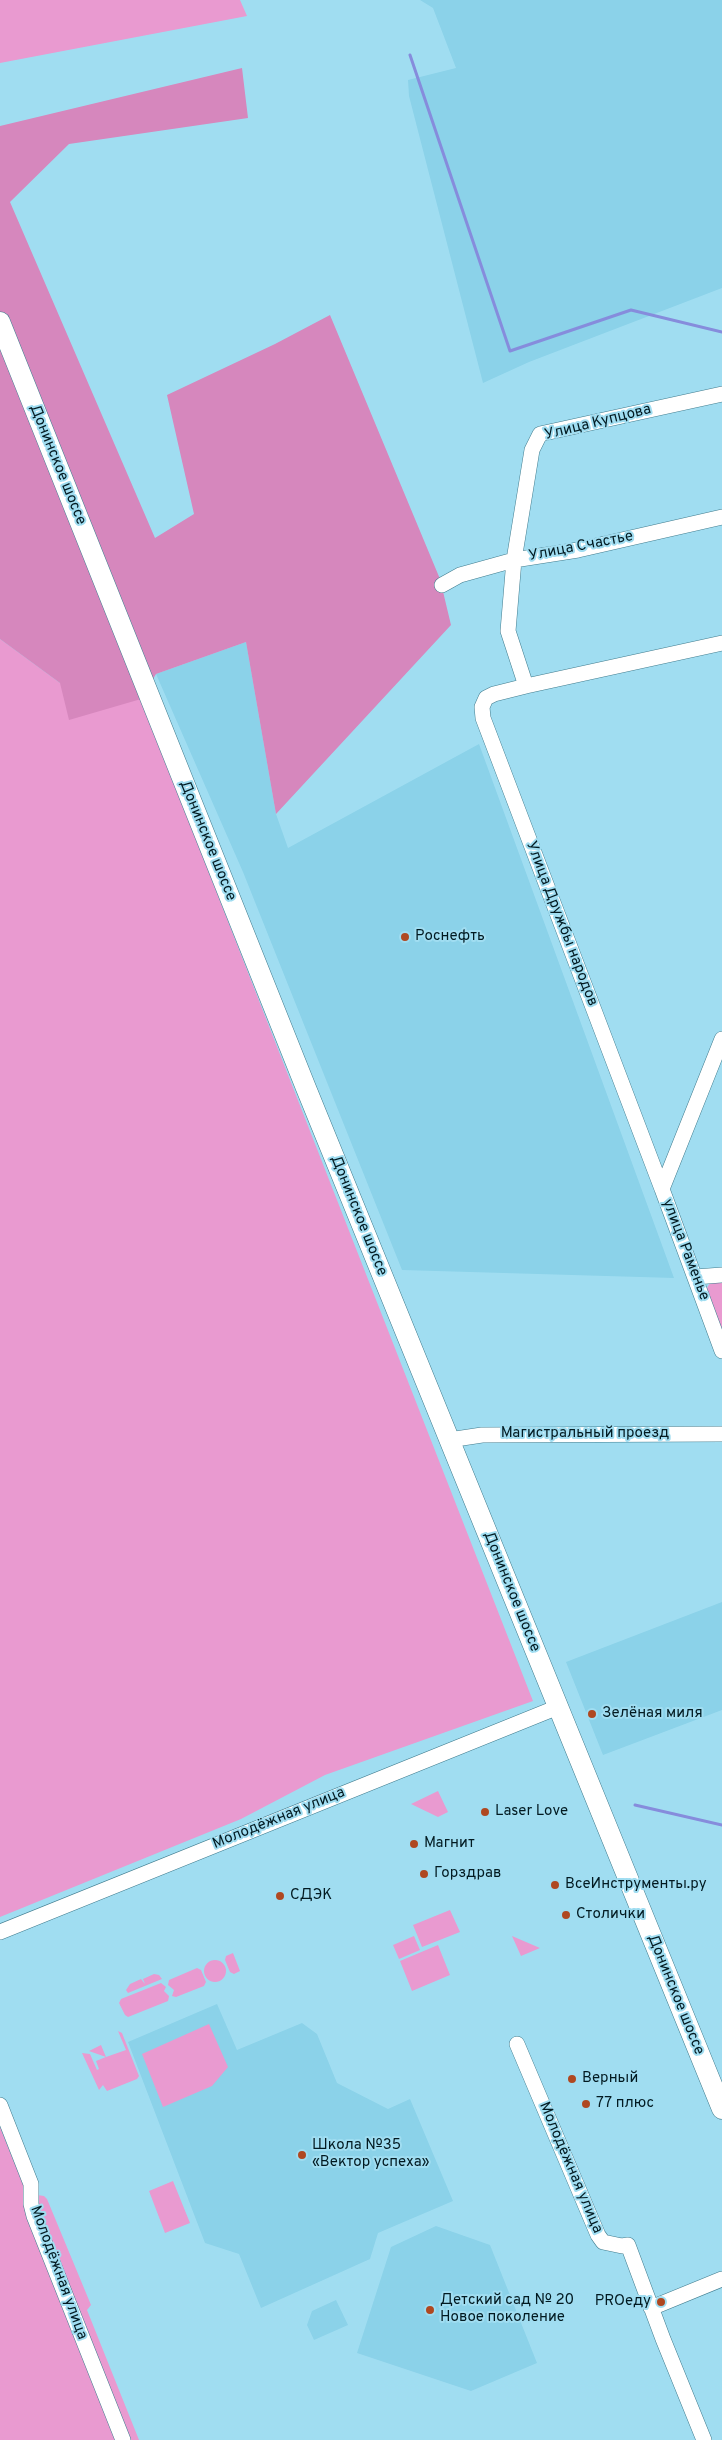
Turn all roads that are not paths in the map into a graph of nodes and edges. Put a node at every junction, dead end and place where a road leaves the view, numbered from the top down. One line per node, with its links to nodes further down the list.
1 (0, 322): 14 (main road, Донинское шоссе)
2 (722, 394): 4 (street, Улица Купцова)
3 (722, 517): 4 (street, Улица Счастье)
4 (514, 560): 5 (street, Улица Счастье); 7 (street)
5 (442, 585)
6 (722, 643): 7 (street, Улица Дружбы народов)
7 (526, 686): 9 (street, Улица Дружбы народов)
8 (722, 1039): 9 (street, улица Раменье)
9 (662, 1188): 11 (street, улица Раменье)
10 (722, 1275): 11 (street)
11 (696, 1277): 12 (street, улица Раменье)
12 (722, 1351)
13 (722, 1434): 14 (street, Магистральный проезд)
14 (449, 1440): 15 (main road, Донинское шоссе)
15 (558, 1707): 16 (street, Молодёжная улица); 19 (main road, Донинское шоссе)
16 (0, 1932)
17 (517, 2044): 21 (street, Молодёжная улица)
18 (0, 2105): 22 (street, Молодёжная улица)
19 (722, 2108)
20 (722, 2279): 21 (street)
21 (651, 2308): 23 (street, Молодёжная улица)
22 (123, 2440)
23 (704, 2440)

